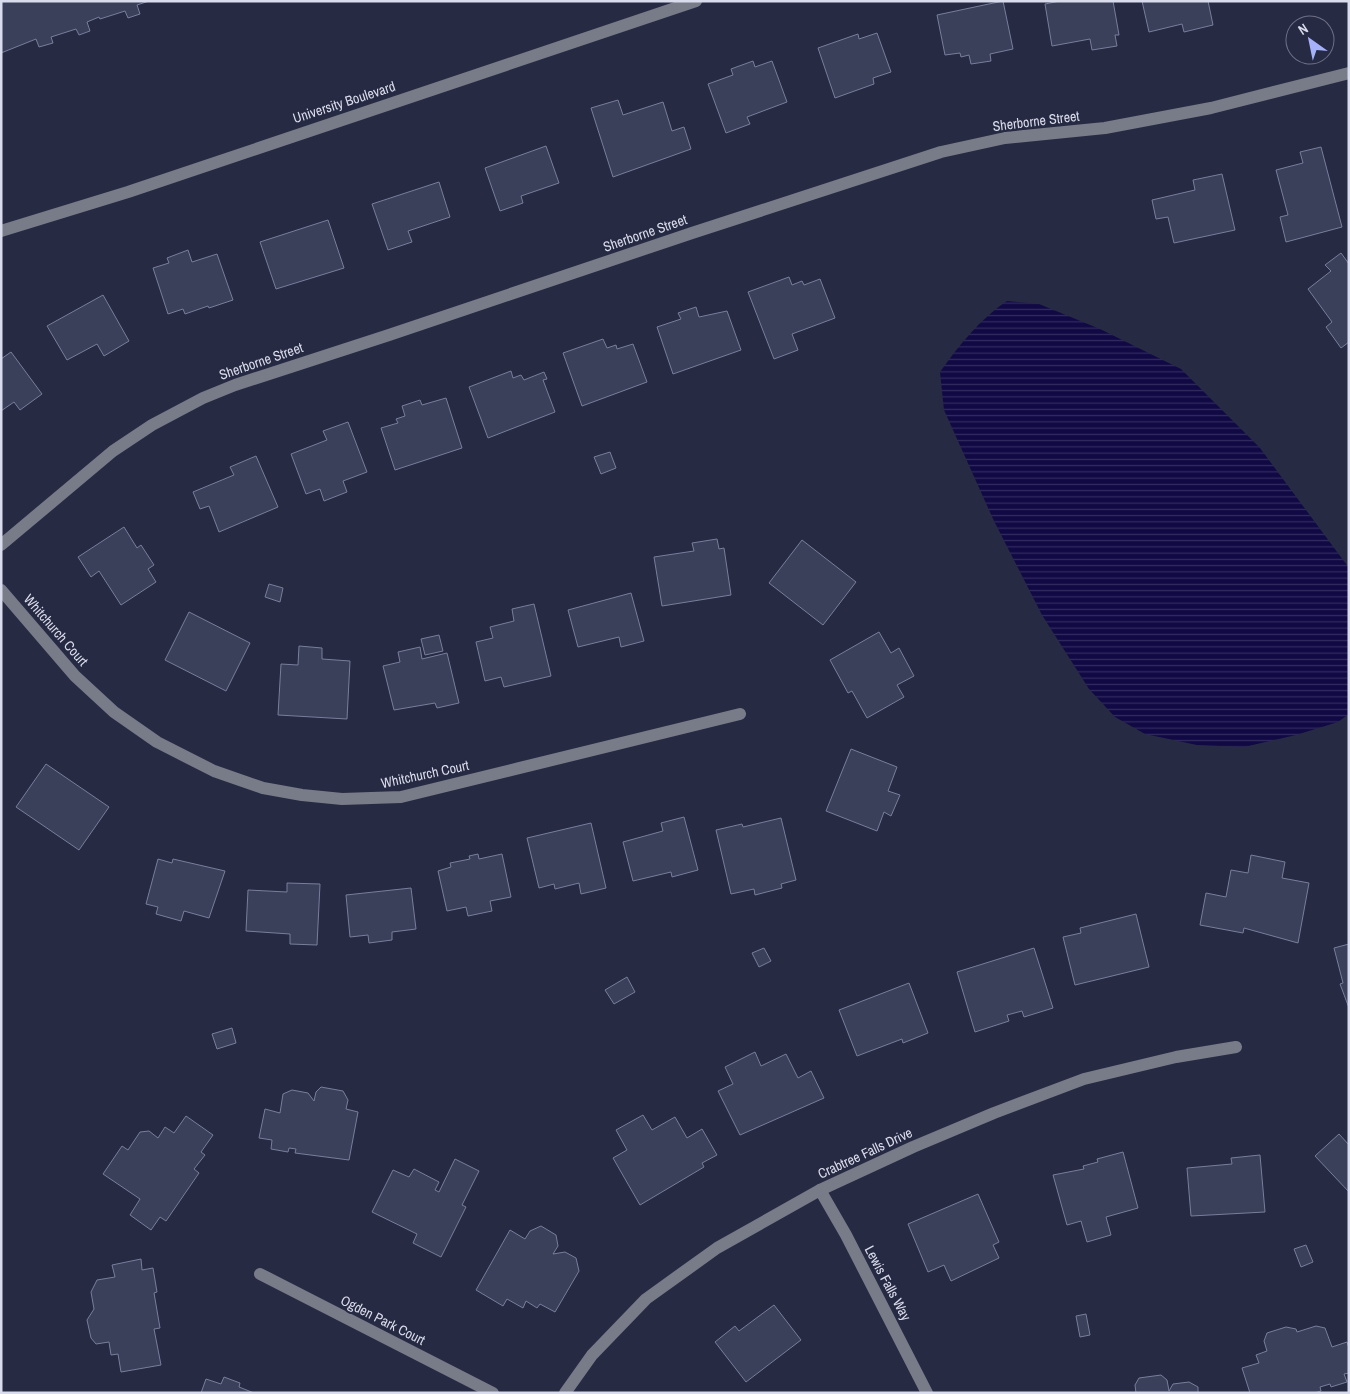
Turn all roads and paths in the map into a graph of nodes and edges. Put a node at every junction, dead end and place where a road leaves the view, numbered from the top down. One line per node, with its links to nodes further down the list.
1 (696, 1): 3 (street, University Boulevard)
2 (1349, 73): 4 (street, Sherborne Street)
3 (1, 231)
4 (1, 545)
5 (1, 590): 6 (street, Whitchurch Court)
6 (740, 714)
7 (1236, 1047): 8 (street, Crabtree Falls Drive)
8 (820, 1190): 11 (street, Crabtree Falls Drive); 12 (street, Lewis Falls Way)
9 (260, 1274): 10 (street, Ogden Park Court)
10 (493, 1393)
11 (565, 1393)
12 (927, 1393)

